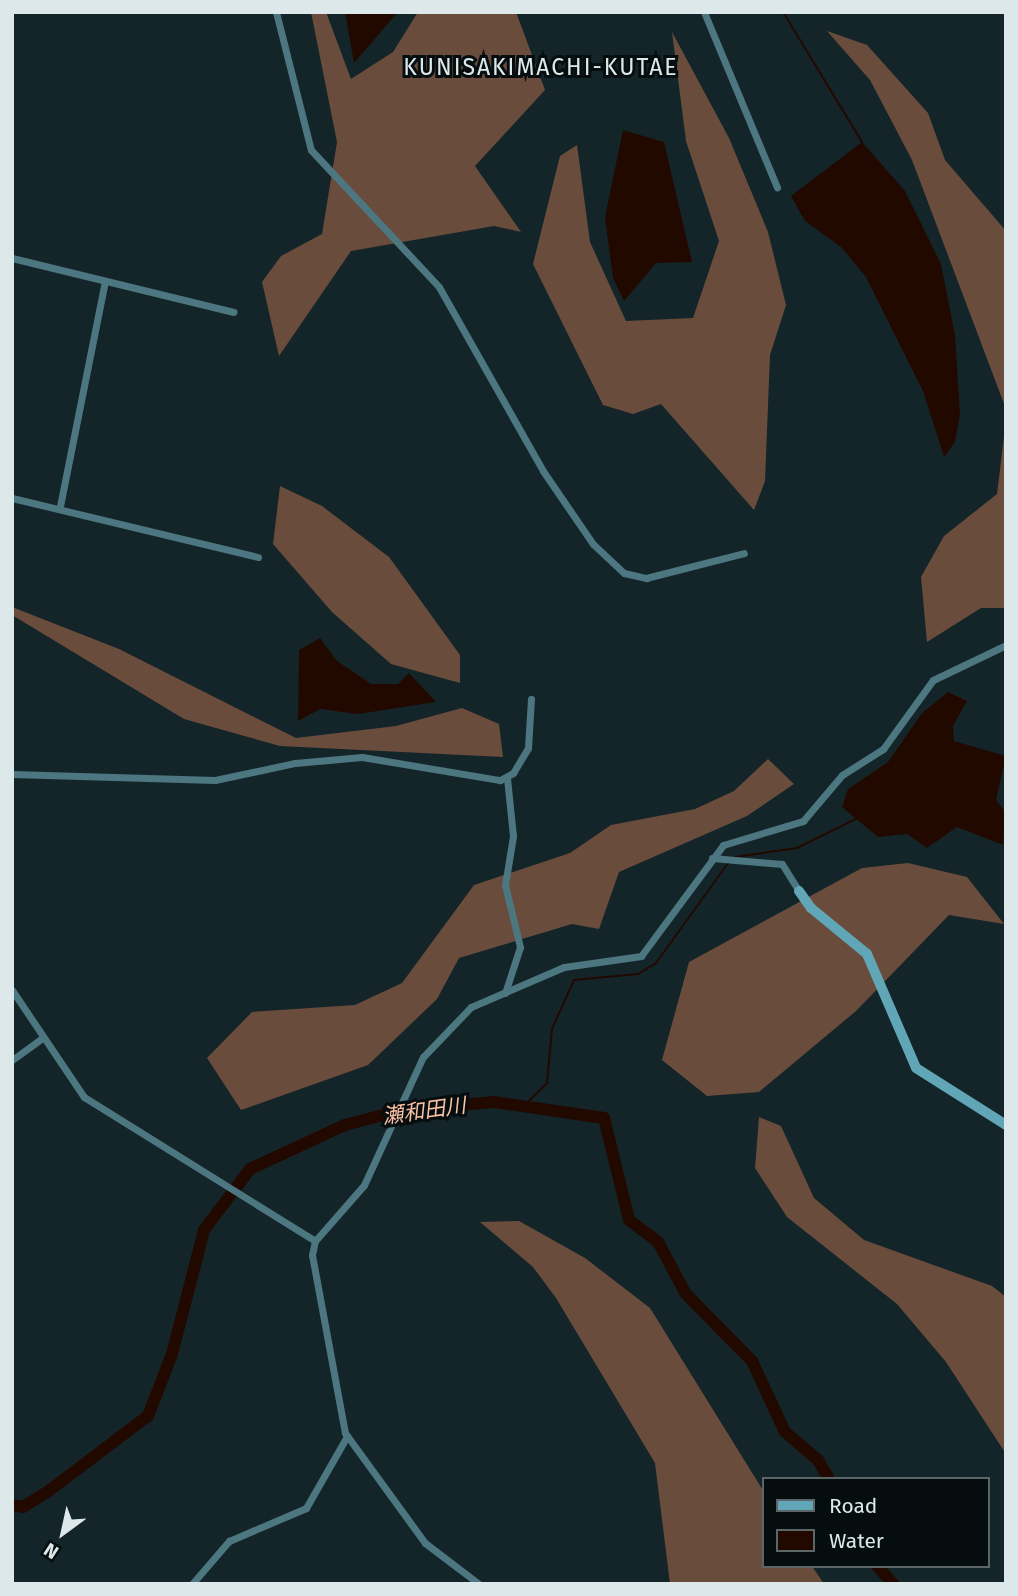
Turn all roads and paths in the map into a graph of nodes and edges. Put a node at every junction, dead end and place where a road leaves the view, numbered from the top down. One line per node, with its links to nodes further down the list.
1 (276, 12): 9 (street)
2 (704, 12): 3 (street)
3 (776, 187)
4 (12, 258): 5 (street)
5 (105, 281): 6 (street); 8 (street)
6 (233, 312)
7 (12, 498): 8 (street)
8 (60, 506): 10 (street)
9 (744, 553)
10 (258, 558)
11 (1006, 645): 15 (street)
12 (531, 699): 14 (street)
13 (12, 774): 14 (street)
14 (507, 778): 18 (street)
15 (712, 858): 16 (street); 18 (street)
16 (799, 891): 21 (street)
17 (12, 990): 19 (street)
18 (505, 993): 22 (street)
19 (41, 1039): 20 (street); 22 (street)
20 (12, 1060)
21 (1006, 1125)
22 (314, 1241): 23 (street)
23 (347, 1436): 24 (street); 25 (street)
24 (192, 1584)
25 (479, 1584)

